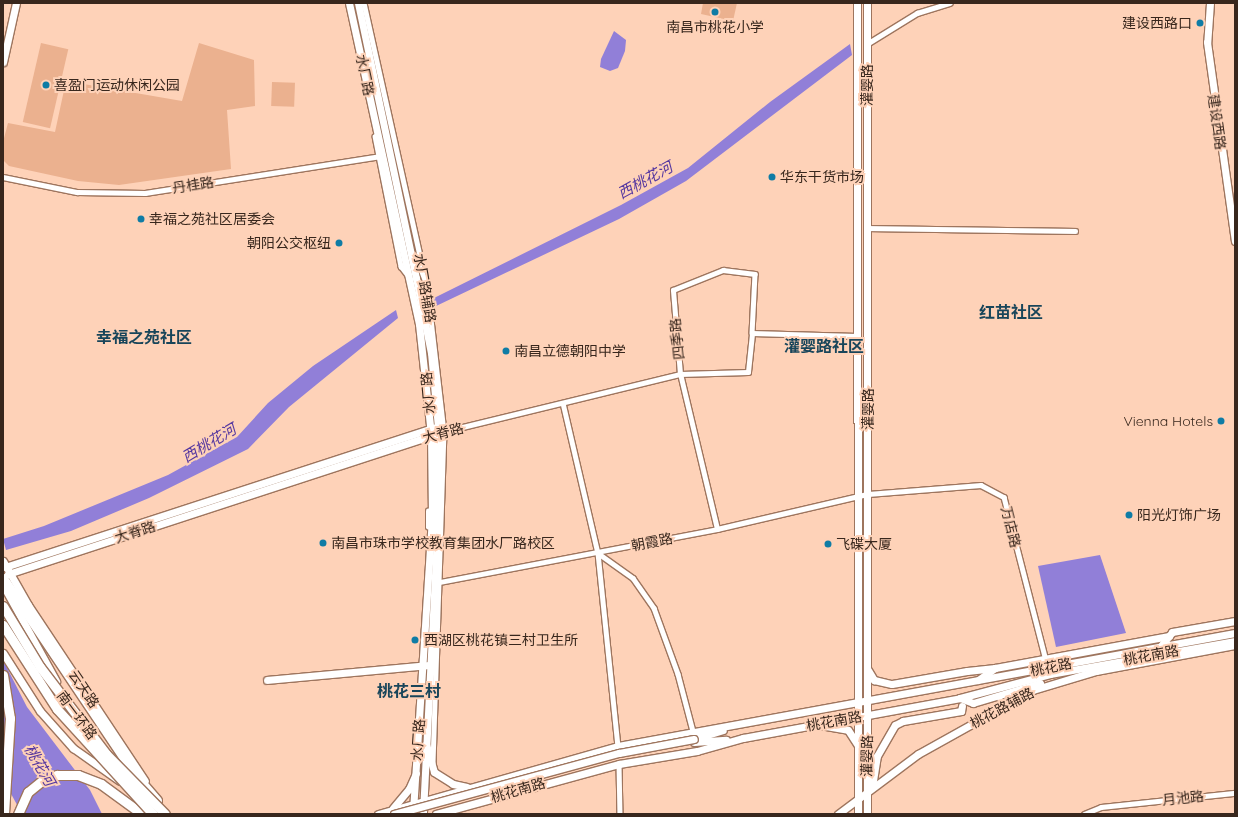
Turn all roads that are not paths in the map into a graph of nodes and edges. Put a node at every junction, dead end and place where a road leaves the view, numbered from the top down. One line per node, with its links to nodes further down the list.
1 (16, 3): 12 (main road)
2 (349, 3): 11 (main road, 水厂路)
3 (358, 3): 24 (main road, 水厂路)
4 (364, 3): 24 (street, 水厂路辅路)
5 (857, 3): 21 (main road, 灌婴路)
6 (867, 3): 10 (main road, 灌婴路)
7 (949, 3): 10 (street)
8 (1210, 3): 19 (main road, 建设西路)
9 (1214, 3): 16 (main road, 建设西路)
10 (867, 44): 17 (main road, 灌婴路)
11 (361, 57): 13 (street)
12 (3, 62)
13 (364, 72): 14 (main road, 水厂路)
14 (380, 156): 15 (street, 丹桂路); 24 (main road, 水厂路)
15 (3, 176)
16 (1235, 219)
17 (868, 228): 18 (street); 25 (main road, 灌婴路)
18 (1075, 231)
19 (1235, 241)
20 (752, 333): 21 (street); 22 (street, 大脊路); 22 (street, 四季路)
21 (858, 336): 26 (main road, 灌婴路)
22 (680, 374): 23 (street, 大脊路); 27 (street, 四季路)
23 (563, 403): 24 (street, 大脊路); 28 (street)
24 (437, 431): 29 (main road, 大脊路); 30 (main road, 水厂路); 42 (street, 水厂路辅路)
25 (868, 494): 26 (street, 朝霞路); 41 (street, 万店路); 45 (main road, 灌婴路)
26 (858, 497): 27 (street, 朝霞路); 52 (main road, 灌婴路)
27 (718, 529): 28 (street, 朝霞路)
28 (598, 553): 30 (street, 朝霞路); 59 (street); 63 (street)
29 (5, 570): 73 (main road, 云天路); 73 (highway)
30 (435, 583): 42 (main road, 水厂路); 66 (street)
31 (3, 585): 68 (main road, 云天路)
32 (3, 606): 83 (highway, 南一环路, bridge)
33 (1235, 621): 36 (main road)
34 (3, 625): 81 (highway, 南一环路, bridge)
35 (1235, 633): 39 (main road, 桃花路)
36 (1169, 636): 39 (main road); 41 (main road)
37 (1235, 641): 39 (main road, 桃花南路)
38 (1235, 645): 54 (main road, 桃花路辅路)
39 (1161, 650): 44 (main road, 桃花路); 49 (main road); 50 (main road, 桃花南路)
40 (3, 653): 68 (main road)
41 (1046, 659): 43 (main road); 44 (street, 万店路)
42 (425, 665): 47 (main road); 62 (main road, 水厂路); 67 (main road, 水厂路)
43 (995, 668): 45 (main road); 48 (main road)
44 (1048, 668): 48 (main road, 桃花路)
45 (868, 670): 51 (main road, 灌婴路)
46 (3, 675): 78 (highway)
47 (267, 680)
48 (977, 681): 51 (main road, 桃花路)
49 (999, 695): 50 (main road); 54 (street)
50 (960, 698): 55 (main road, 桃花南路)
51 (868, 702): 52 (main road, 桃花南路); 55 (main road, 灌婴路)
52 (858, 703): 56 (main road, 灌婴路); 57 (main road, 桃花南路)
53 (962, 706): 70 (main road)
54 (1002, 707): 70 (main road, 桃花路辅路)
55 (868, 715): 56 (main road, 桃花南路); 70 (main road, 灌婴路)
56 (858, 717): 58 (main road, 桃花南路); 64 (main road, 灌婴路)
57 (741, 724): 59 (main road, 桃花南路); 61 (main road)
58 (812, 725): 60 (main road, 桃花南路); 64 (main road)
59 (693, 731): 63 (main road, 桃花南路)
60 (743, 738): 61 (main road); 65 (main road, 桃花南路)
61 (694, 741): 76 (main road, bridge); 86 (main road, bridge)
62 (426, 744): 66 (main road); 74 (main road, 水厂路)
63 (618, 746): 69 (main road, 桃花南路)
64 (858, 746): 72 (main road, 灌婴路)
65 (619, 764): 77 (main road, 桃花南路); 90 (street)
66 (433, 770): 69 (main road)
67 (416, 773): 75 (main road, 水厂路); 76 (main road)
68 (133, 786): 82 (main road, 云天路)
69 (469, 787): 74 (main road, 桃花南路)
70 (869, 789): 72 (main road, 桃花路辅路); 93 (main road, 灌婴路)
71 (1235, 793): 94 (street, 月池路)
72 (858, 798): 91 (main road, 桃花路辅路); 92 (main road, 灌婴路)
73 (157, 800): 84 (main road, 云天路)
74 (424, 800): 75 (main road, 桃花南路); 88 (main road, 水厂路)
75 (413, 804): 76 (main road, 桃花南路); 87 (main road, 水厂路)
76 (392, 812): 85 (main road, 桃花南路)
77 (446, 812): 89 (main road, 桃花南路)
78 (4, 814)
79 (18, 814): 80 (highway)
80 (142, 814)
81 (153, 814)
82 (157, 814)
83 (164, 814)
84 (171, 814)
85 (378, 814)
86 (404, 814)
87 (413, 814)
88 (423, 814)
89 (436, 814)
90 (620, 814)
91 (838, 814)
92 (858, 814)
93 (867, 814)
94 (1084, 814)

